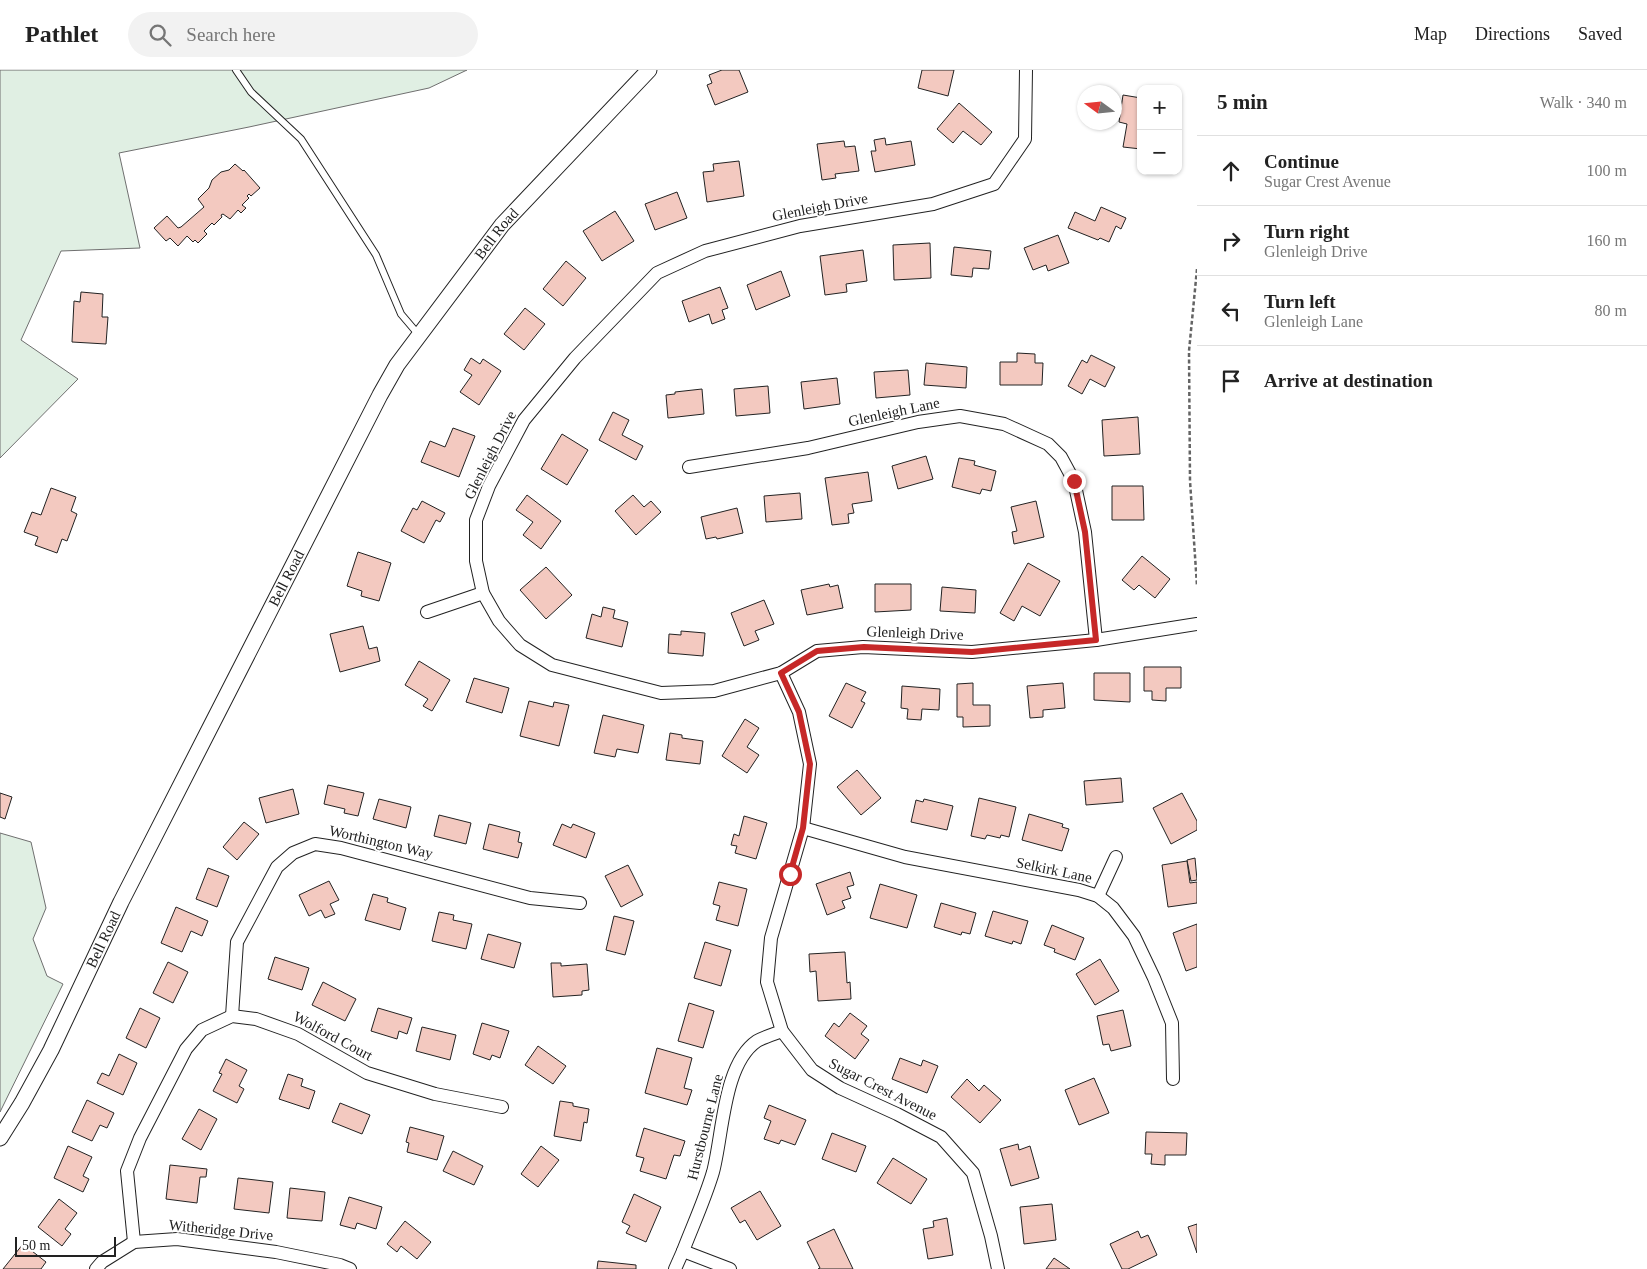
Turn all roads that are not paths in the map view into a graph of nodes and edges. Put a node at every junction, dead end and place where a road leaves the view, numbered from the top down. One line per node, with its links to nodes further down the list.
1 (236, 70): 4 (lane)
2 (649, 70): 4 (street, Bell Road)
3 (1026, 70): 6 (street, Glenleigh Drive)
4 (419, 336): 19 (street, Bell Road)
5 (689, 467): 9 (street, Glenleigh Lane)
6 (483, 593): 7 (street); 10 (street, Glenleigh Drive)
7 (427, 612)
8 (1197, 624): 9 (street, Glenleigh Drive)
9 (1096, 640): 10 (street, Glenleigh Drive)
10 (781, 673): 11 (street, Sugar Crest Avenue)
11 (803, 828): 13 (street, Selkirk Lane); 16 (street, Sugar Crest Avenue)
12 (1116, 856): 13 (street)
13 (1098, 896): 17 (street, Selkirk Lane)
14 (580, 903): 15 (street, Worthington Way)
15 (232, 1016): 18 (street, Wolford Court); 20 (street)
16 (782, 1031): 21 (street, Hurstbourne Lane); 26 (street, Sugar Crest Avenue)
17 (1173, 1080)
18 (502, 1107)
19 (0, 1138)
20 (134, 1242): 22 (street, Witheridge Drive); 23 (street, Witheridge Drive)
21 (683, 1251): 24 (street, Hurstbourne Lane); 25 (street)
22 (96, 1269)
23 (350, 1269)
24 (675, 1269)
25 (730, 1269)
26 (998, 1269)

